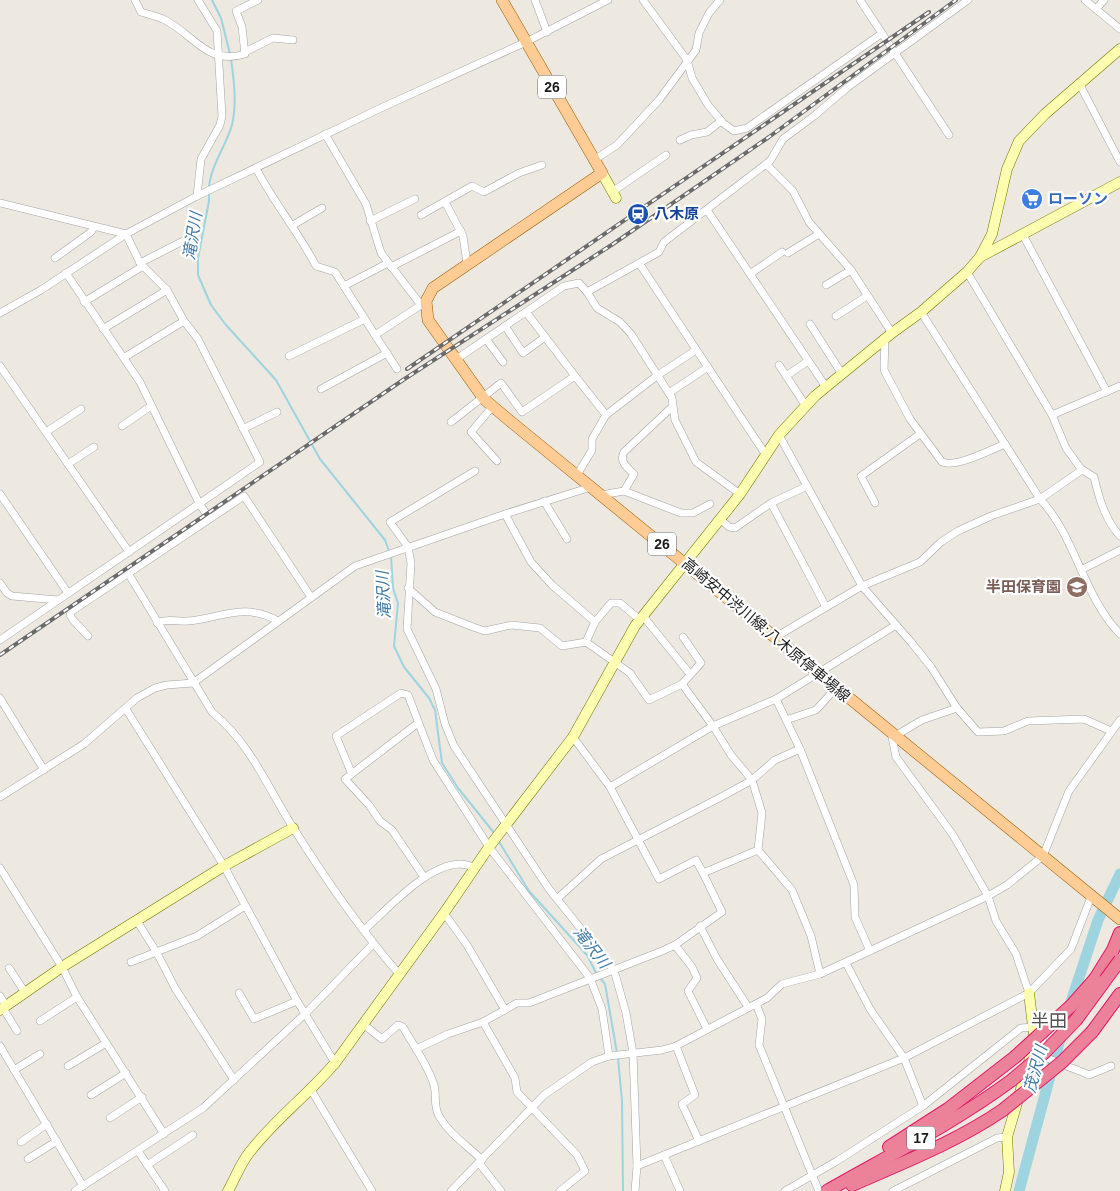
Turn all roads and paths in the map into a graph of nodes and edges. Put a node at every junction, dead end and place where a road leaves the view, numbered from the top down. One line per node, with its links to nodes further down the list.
1 (134, 0): 22 (street)
2 (198, 0): 22 (street)
3 (255, 0): 20 (street)
4 (502, 0): 18 (main road, 26)
5 (535, 0): 15 (street)
6 (608, 0): 15 (street)
7 (642, 0): 23 (street)
8 (720, 0): 23 (street)
9 (860, 0): 16 (street)
10 (968, 0): 21 (street)
11 (1085, 0): 13 (street)
12 (1104, 0): 13 (street)
13 (1096, 9): 14 (street)
14 (1120, 29)
15 (547, 32): 18 (street)
16 (881, 34): 21 (street); 25 (street)
17 (294, 40): 20 (street)
18 (526, 42): 26 (street); 30 (main road, 26)
19 (1120, 48): 24 (street)
20 (241, 54): 22 (street)
21 (894, 55): 27 (street); 32 (street)
22 (222, 56): 38 (street)
23 (687, 60): 25 (street); 30 (street)
24 (1080, 85): 31 (street); 53 (street)
25 (721, 121): 28 (street)
26 (325, 134): 34 (street); 45 (street)
27 (949, 135)
28 (680, 140)
29 (666, 155): 37 (street)
30 (594, 160): 35 (main road, 26)
31 (1120, 162)
32 (766, 164): 43 (street); 50 (street)
33 (542, 165): 40 (street)
34 (256, 168): 38 (street); 46 (street)
35 (602, 173): 37 (street); 57 (main road)
36 (1120, 182): 51 (street)
37 (614, 195)
38 (197, 196): 49 (street)
39 (414, 199): 45 (street)
40 (445, 202): 44 (street); 48 (street)
41 (0, 203): 47 (street)
42 (322, 208): 46 (street)
43 (707, 210): 55 (street); 62 (street)
44 (421, 215)
45 (370, 221): 58 (street)
46 (293, 225): 64 (street)
47 (94, 227): 49 (street); 54 (street)
48 (461, 231): 57 (street); 58 (street)
49 (126, 234): 56 (street); 61 (street)
50 (819, 234): 59 (street); 62 (street)
51 (1024, 235): 53 (street); 101 (street)
52 (187, 239): 56 (street)
53 (980, 257): 60 (street)
54 (55, 258)
55 (639, 263): 66 (street); 83 (street)
56 (141, 264): 65 (street); 68 (street)
57 (467, 264): 69 (main road)
58 (390, 265): 64 (street); 69 (street)
59 (851, 270): 63 (street); 67 (street)
60 (967, 272): 71 (street); 111 (street)
61 (66, 273): 68 (street); 72 (street)
62 (750, 274): 88 (street)
63 (826, 285)
64 (344, 286): 74 (street)
65 (167, 290): 75 (street); 78 (street)
66 (587, 292): 70 (street); 96 (street)
67 (867, 296): 73 (street); 80 (street)
68 (84, 302): 78 (street)
69 (424, 305): 79 (street); 87 (main road, 高崎安中渋川線;八木原停車場線 / 26)
70 (526, 312): 77 (street); 81 (street)
71 (921, 312): 80 (street); 118 (street)
72 (0, 313)
73 (836, 316)
74 (365, 319): 79 (street); 85 (street)
75 (184, 321): 86 (street); 114 (street)
76 (810, 324): 94 (street)
77 (505, 326): 81 (street); 82 (street)
78 (103, 329): 86 (street)
79 (375, 335): 84 (street)
80 (888, 336): 94 (street); 116 (street)
81 (545, 337): 95 (street)
82 (486, 339): 87 (street); 89 (street)
83 (696, 350): 92 (street); 96 (street)
84 (387, 353): 93 (street); 100 (street)
85 (289, 356)
86 (125, 357): 104 (street)
87 (455, 360): 103 (main road, 高崎安中渋川線;八木原停車場線 / 26)
88 (808, 361): 97 (street); 99 (street)
89 (503, 362)
90 (778, 365): 97 (street)
91 (0, 366): 115 (street)
92 (708, 367): 102 (street); 120 (street)
93 (397, 369)
94 (842, 374): 99 (street)
95 (575, 376): 103 (street); 110 (street)
96 (658, 376): 102 (street); 110 (street)
97 (786, 376): 106 (street)
98 (1120, 386): 101 (street)
99 (826, 387): 106 (street)
100 (321, 389)
101 (1107, 392): 111 (street)
102 (669, 393): 107 (street)
103 (483, 398): 105 (main road, 高崎安中渋川線;八木原停車場線 / 26); 112 (street)
104 (151, 406): 113 (street); 134 (street)
105 (493, 406): 121 (street); 125 (main road, 高崎安中渋川線;八木原停車場線 / 26)
106 (806, 406): 117 (street)
107 (672, 407): 128 (street); 131 (street)
108 (81, 409): 115 (street)
109 (277, 412): 114 (street)
110 (606, 415): 125 (street)
111 (1052, 415): 123 (street)
112 (451, 422)
113 (122, 426)
114 (243, 429): 134 (street)
115 (46, 432): 122 (street)
116 (920, 434): 118 (street); 136 (street)
117 (779, 435): 120 (street); 127 (street)
118 (1005, 444): 132 (street)
119 (94, 447): 122 (street)
120 (766, 455): 131 (street)
121 (497, 462)
122 (68, 464): 145 (street)
123 (1082, 470): 132 (street); 141 (street)
124 (475, 471): 143 (street)
125 (577, 474): 126 (main road, 高崎安中渋川線;八木原停車場線 / 26)
126 (591, 486): 130 (main road, 高崎安中渋川線;八木原停車場線 / 26); 133 (street)
127 (807, 486): 135 (street); 150 (street)
128 (624, 491): 130 (street); 137 (street)
129 (0, 494): 152 (street)
130 (601, 494): 146 (main road, 高崎安中渋川線;八木原停車場線 / 26)
131 (740, 494): 140 (street)
132 (1040, 498): 147 (street); 150 (street)
133 (544, 501): 138 (street); 142 (street)
134 (199, 503): 139 (street); 145 (street)
135 (771, 503): 140 (street); 155 (street)
136 (875, 503)
137 (710, 504)
138 (505, 514): 143 (street); 158 (street)
139 (209, 518): 148 (street); 153 (street)
140 (720, 519): 146 (street)
141 (1120, 536)
142 (567, 539)
143 (408, 547): 151 (street); 153 (street)
144 (1120, 550): 147 (street)
145 (129, 552): 152 (street)
146 (685, 564): 156 (street); 164 (main road, 高崎安中渋川線;八木原停車場線 / 26)
147 (1081, 570): 161 (street)
148 (128, 573): 159 (street); 162 (street)
149 (0, 583): 154 (street)
150 (862, 586): 155 (street); 160 (street)
151 (408, 588): 166 (street); 190 (street)
152 (68, 593): 154 (street)
153 (311, 597): 157 (street)
154 (58, 600): 165 (street)
155 (826, 607): 164 (street)
156 (642, 618): 158 (street); 167 (street); 169 (street)
157 (278, 621): 159 (street); 170 (street)
158 (595, 622): 166 (street)
159 (157, 623): 170 (street)
160 (896, 625): 168 (street); 175 (street)
161 (1120, 634)
162 (88, 636)
163 (683, 637): 169 (street)
164 (774, 638): 168 (main road, 高崎安中渋川線;八木原停車場線 / 26)
165 (0, 640)
166 (586, 642): 167 (street)
167 (614, 661): 171 (street); 183 (street)
168 (817, 673): 172 (main road, 高崎安中渋川線;八木原停車場線 / 26); 174 (street)
169 (690, 674): 171 (street)
170 (194, 683): 176 (street); 191 (street)
171 (682, 684): 180 (street)
172 (836, 688): 177 (street); 182 (main road, 高崎安中渋川線;八木原停車場線 / 26)
173 (0, 698): 185 (street)
174 (776, 699): 177 (street); 180 (street)
175 (957, 708): 181 (street); 182 (street)
176 (126, 709): 185 (street); 196 (street)
177 (786, 720): 184 (street)
178 (1120, 720): 181 (street)
179 (418, 723): 186 (street); 186 (street); 193 (street)
180 (713, 726): 187 (street); 188 (street)
181 (1111, 731): 195 (street)
182 (895, 736): 195 (main road, 高崎安中渋川線;八木原停車場線 / 26); 201 (street)
183 (573, 737): 188 (street); 190 (street)
184 (800, 749): 187 (street); 213 (street)
185 (44, 770): 189 (street)
186 (351, 772): 200 (street)
187 (752, 780): 192 (street); 194 (street)
188 (610, 787): 192 (street)
189 (0, 797)
190 (507, 826): 193 (street); 202 (street)
191 (293, 828): 196 (street); 209 (street)
192 (638, 838): 199 (street); 202 (street)
193 (489, 847): 197 (street); 223 (street)
194 (758, 850): 199 (street); 222 (street)
195 (1043, 856): 201 (street); 203 (main road, 高崎安中渋川線;八木原停車場線 / 26)
196 (224, 866): 204 (street); 207 (street)
197 (475, 867): 200 (street); 205 (street)
198 (0, 868): 218 (street)
199 (703, 872): 208 (street)
200 (424, 877): 209 (street)
201 (988, 896): 213 (street); 226 (street)
202 (558, 898): 220 (street)
203 (1095, 900): 206 (main road, 26); 226 (street)
204 (245, 906): 214 (street); 230 (street)
205 (444, 913): 221 (street); 234 (street)
206 (1116, 916)
207 (137, 921): 214 (street); 218 (street)
208 (700, 926): 212 (street); 232 (street)
209 (364, 930): 211 (street)
210 (1120, 933): 278 (highway, 17, bridge)
211 (373, 944): 221 (street); 235 (street)
212 (675, 945): 220 (street); 240 (street)
213 (870, 951): 217 (street)
214 (157, 953): 216 (street); 255 (street)
215 (1120, 960): 278 (highway, 17, bridge)
216 (131, 962)
217 (846, 963): 222 (street); 249 (street)
218 (62, 967): 224 (street); 229 (street)
219 (9, 968): 224 (street)
220 (614, 970): 223 (street); 246 (street)
221 (399, 974): 238 (street)
222 (820, 974): 231 (street)
223 (591, 978): 234 (street); 248 (street)
224 (24, 992): 233 (street)
225 (239, 993): 230 (street)
226 (1029, 993): 239 (street); 249 (street)
227 (1120, 994): 278 (highway, 17, bridge)
228 (0, 996): 233 (street)
229 (77, 997): 236 (street); 242 (street)
230 (297, 1001): 235 (street)
231 (756, 1004): 232 (street); 260 (street)
232 (748, 1007): 240 (street)
233 (3, 1008): 241 (street)
234 (505, 1010): 237 (street)
235 (306, 1013): 250 (street); 255 (street)
236 (40, 1021)
237 (483, 1022): 245 (street); 261 (street)
238 (363, 1024): 245 (street); 250 (street)
239 (1033, 1027): 252 (street); 259 (street); 266 (street)
240 (707, 1029): 244 (street)
241 (17, 1031)
242 (106, 1043): 251 (street); 254 (street)
243 (0, 1046): 253 (street)
244 (676, 1046): 246 (street); 268 (street)
245 (416, 1049): 273 (street)
246 (631, 1053): 248 (street); 275 (street)
247 (40, 1054): 253 (street)
248 (611, 1056): 261 (street)
249 (904, 1058): 259 (street); 260 (street)
250 (335, 1063): 256 (street)
251 (68, 1066)
252 (1111, 1066)
253 (14, 1070): 263 (street)
254 (126, 1073): 257 (street); 258 (street)
255 (234, 1080): 264 (street)
256 (312, 1090): 282 (street); 283 (street)
257 (91, 1095)
258 (142, 1098): 262 (street); 264 (street)
259 (923, 1106): 276 (street)
260 (785, 1107): 268 (street); 276 (street)
261 (532, 1108): 273 (street); 286 (street)
262 (110, 1118)
263 (47, 1124): 267 (street); 269 (street)
264 (164, 1134): 270 (street)
265 (193, 1135): 274 (street)
266 (1007, 1137): 290 (street); 291 (street)
267 (57, 1141): 272 (street); 277 (street)
268 (699, 1141): 271 (street)
269 (21, 1142)
270 (138, 1151): 274 (street); 277 (street)
271 (664, 1155): 275 (street); 288 (street)
272 (28, 1159)
273 (481, 1162): 284 (street); 285 (street)
274 (148, 1165): 281 (street)
275 (637, 1166): 287 (street)
276 (812, 1175): 279 (street); 289 (street)
277 (83, 1186): 280 (street)
278 (841, 1186): 279 (highway, 17)
279 (822, 1190)
280 (75, 1191)
281 (165, 1191)
282 (228, 1191)
283 (372, 1191)
284 (452, 1191)
285 (501, 1191)
286 (560, 1191)
287 (635, 1191)
288 (680, 1191)
289 (785, 1191)
290 (894, 1191)
291 (1005, 1191)

